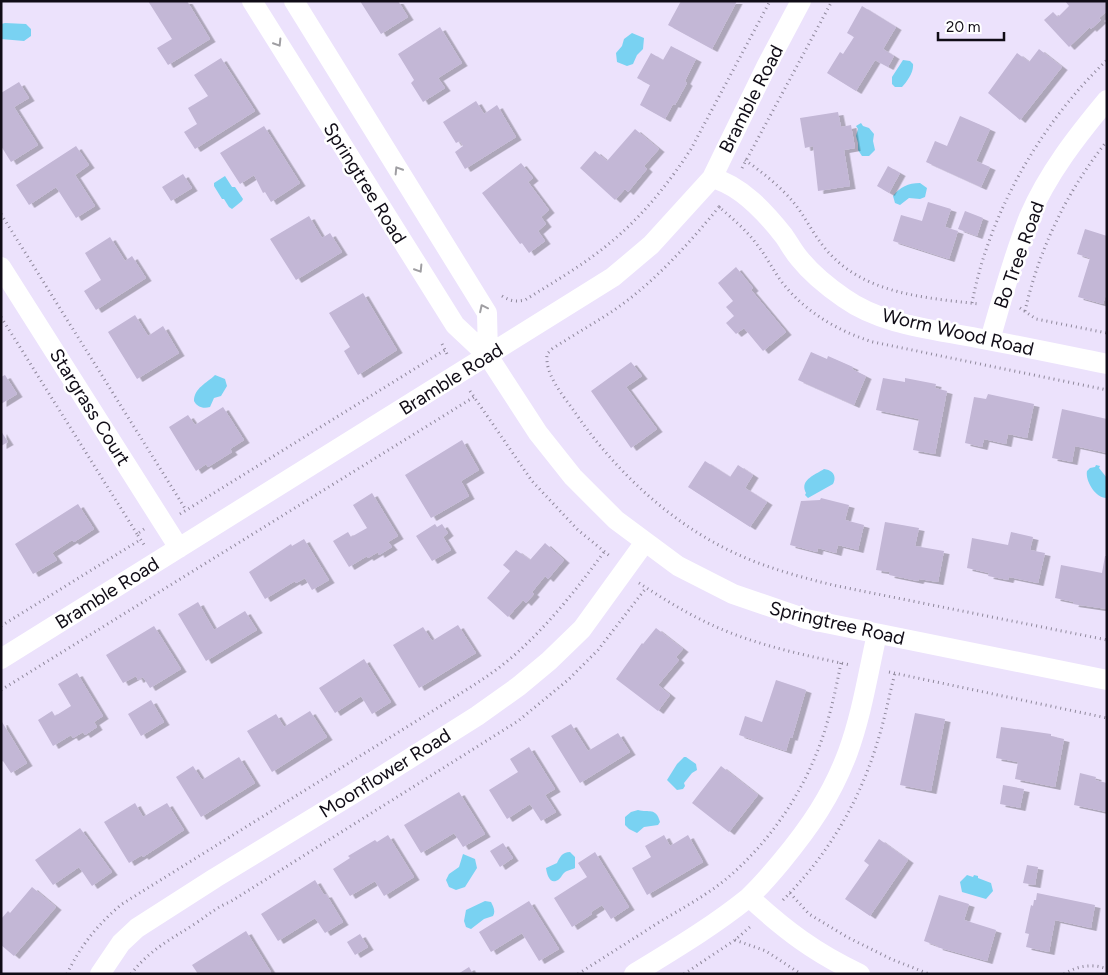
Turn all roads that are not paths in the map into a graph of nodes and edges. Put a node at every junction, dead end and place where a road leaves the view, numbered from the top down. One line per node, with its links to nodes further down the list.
1 (252, 1): 8 (street, Springtree Road, one-way to 8)
2 (294, 1): 8 (street, Springtree Road, one-way to 2)
3 (801, 1): 5 (street, Bramble Road)
4 (1107, 100): 7 (street, Bo Tree Road)
5 (712, 178): 7 (street, Worm Wood Road); 8 (street, Bramble Road)
6 (1, 266): 11 (street, Stargrass Court)
7 (990, 340): 9 (street, Worm Wood Road)
8 (488, 356): 10 (street, Springtree Road); 11 (street, Bramble Road)
9 (1107, 364)
10 (645, 542): 12 (street, Springtree Road); 16 (street, Moonflower Road)
11 (179, 548): 13 (street, Bramble Road)
12 (877, 634): 14 (street, Springtree Road); 15 (street)
13 (1, 659)
14 (1107, 680)
15 (749, 897): 17 (street); 18 (street)
16 (100, 974)
17 (634, 974)
18 (860, 974)

